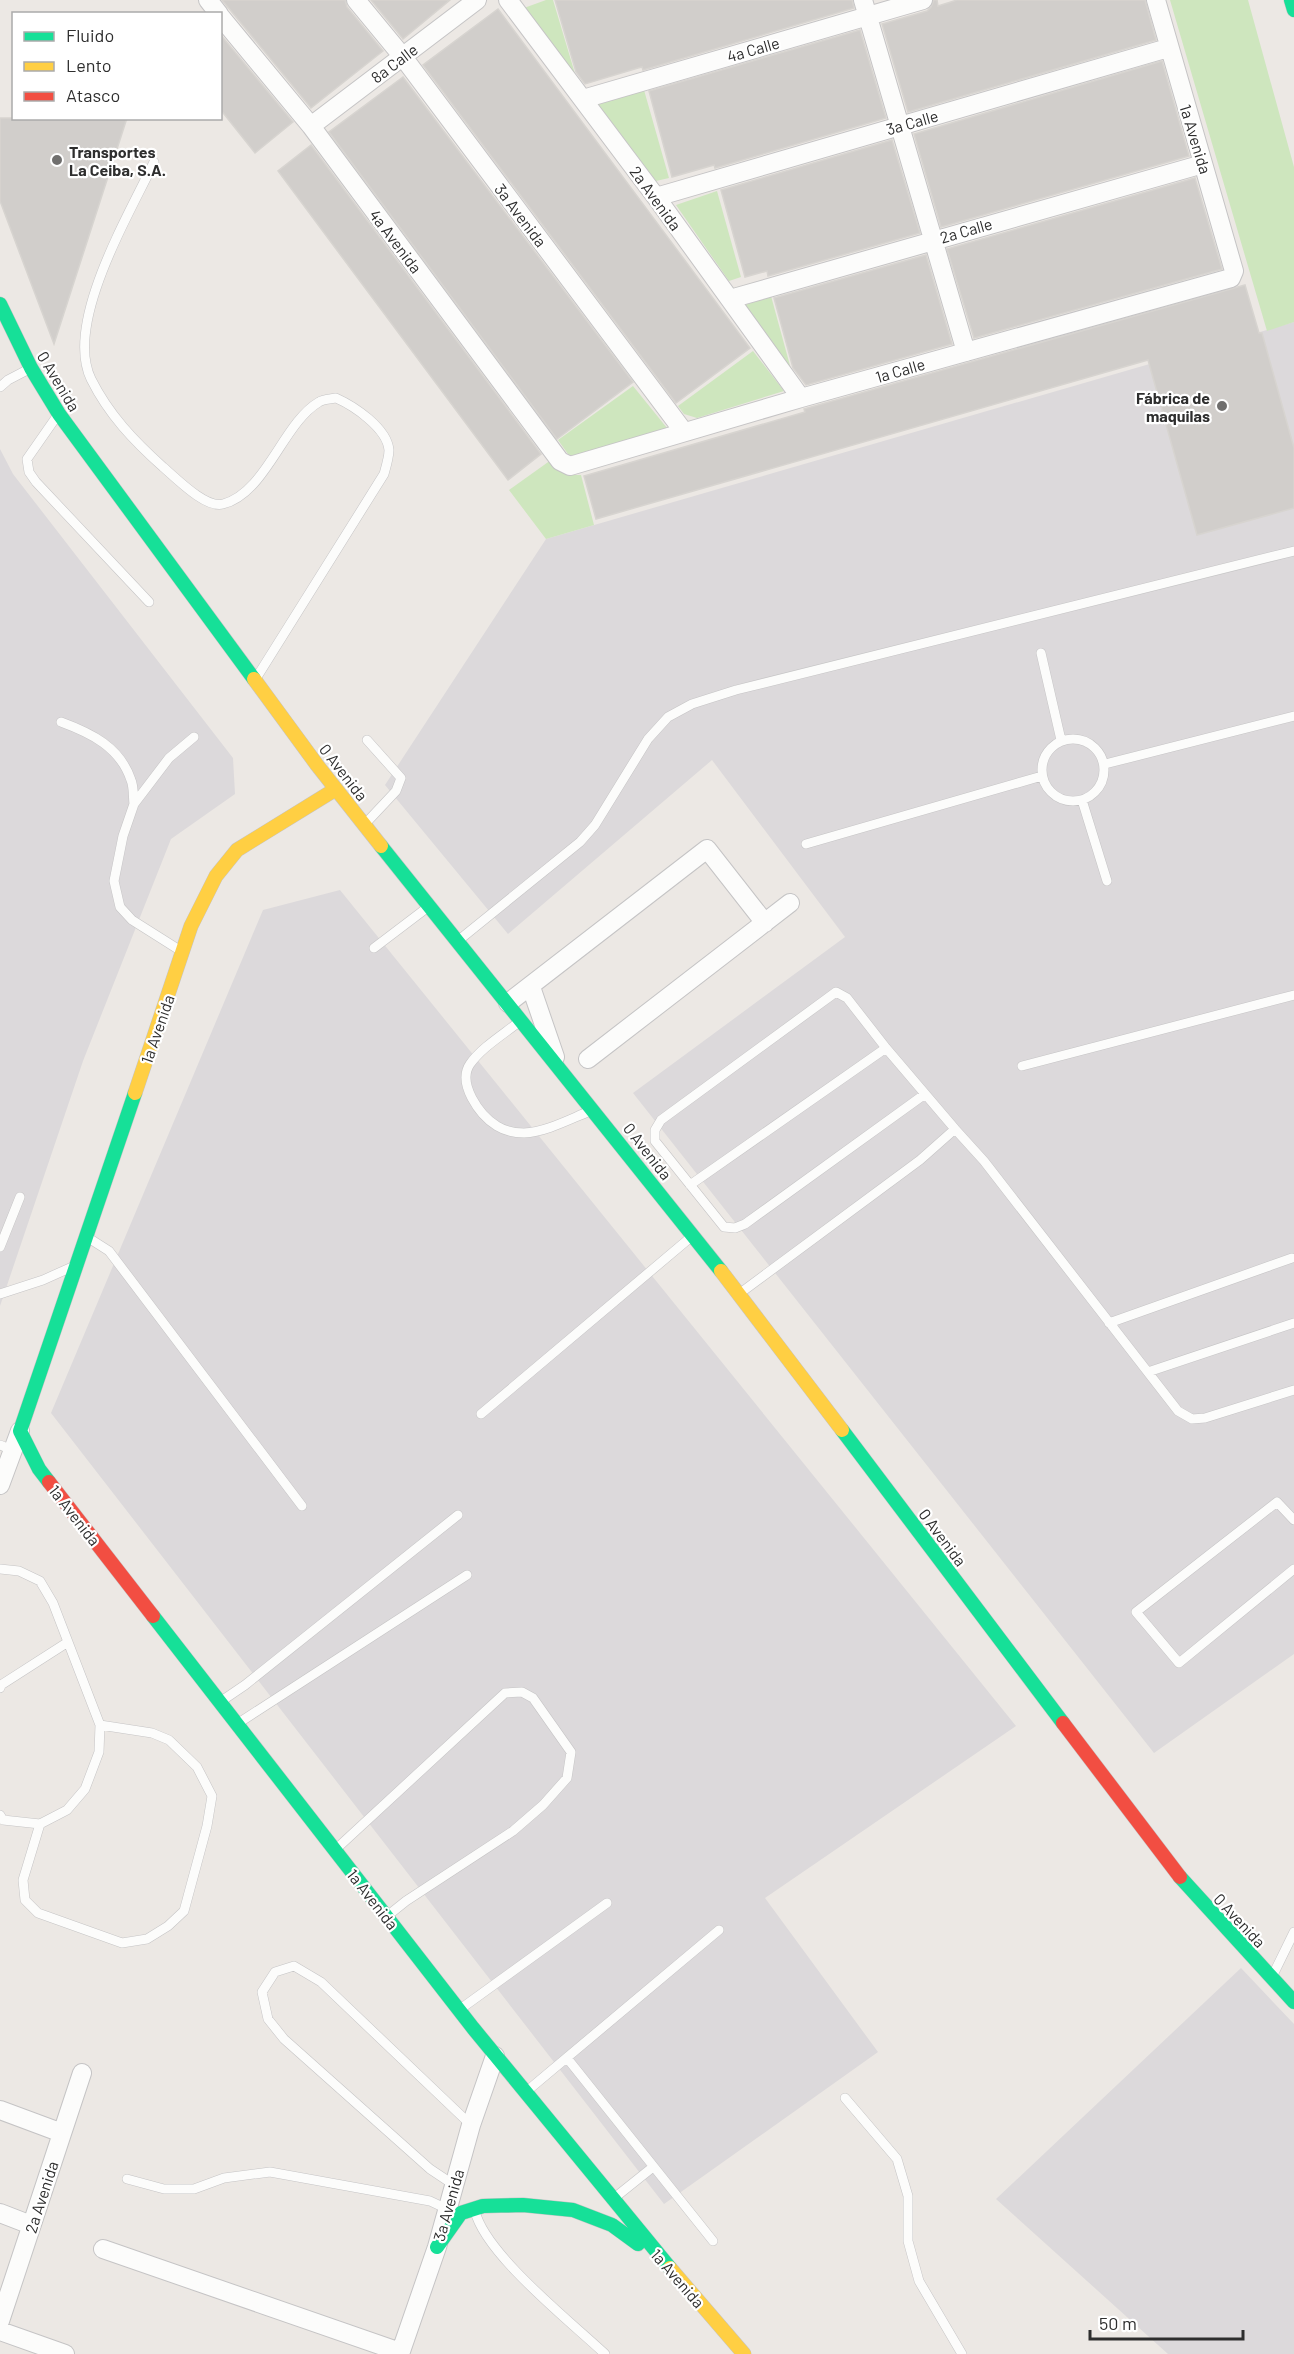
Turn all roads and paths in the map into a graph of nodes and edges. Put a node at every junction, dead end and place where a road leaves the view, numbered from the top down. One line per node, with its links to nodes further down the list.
1 (208, 0): 10 (street, 4a Avenida)
2 (356, 0): 13 (street, 3a Avenida)
3 (477, 0): 13 (street, 8a Calle)
4 (508, 0): 14 (street, 2a Avenida)
5 (923, 0): 8 (street, 4a Calle)
6 (1156, 0): 12 (street, 1a Avenida)
7 (1291, 0): 9 (main road)
8 (865, 8): 14 (street, 4a Calle); 15 (street)
9 (1294, 10)
10 (218, 12)
11 (222, 17): 16 (street, 4a Avenida)
12 (1168, 48): 15 (street, 3a Calle); 18 (street, 1a Avenida)
13 (403, 57): 16 (street, 8a Calle); 29 (street, 3a Avenida)
14 (583, 99): 19 (street, 2a Avenida)
15 (899, 125): 19 (street, 3a Calle); 20 (street)
16 (311, 126): 30 (street, 4a Avenida)
17 (154, 162): 34 (lane)
18 (1203, 164): 20 (street, 2a Calle); 21 (street, 1a Avenida)
19 (656, 197): 22 (street, 2a Avenida)
20 (933, 240): 22 (street, 2a Calle); 24 (street)
21 (1231, 278): 24 (street, 1a Calle)
22 (729, 299): 27 (street, 2a Avenida)
23 (0, 304): 25 (main road, 0 Avenida)
24 (966, 352): 27 (street, 1a Calle)
25 (31, 368): 26 (lane); 28 (main road, 0 Avenida)
26 (0, 387)
27 (801, 398): 29 (street, 1a Calle)
28 (59, 414): 32 (lane); 34 (main road, 0 Avenida)
29 (684, 432): 30 (street, 1a Calle)
30 (570, 466)
31 (1294, 551): 51 (lane)
32 (149, 602)
33 (1041, 653): 39 (lane)
34 (254, 681): 42 (main road, 0 Avenida)
35 (1294, 716): 40 (lane)
36 (61, 722): 44 (lane)
37 (194, 737): 44 (lane)
38 (367, 740): 45 (lane)
39 (1061, 740): 40 (lane); 41 (lane)
40 (1105, 764): 43 (lane)
41 (1042, 776): 43 (lane); 46 (lane)
42 (336, 789): 45 (main road, 0 Avenida); 53 (main road, 1a Avenida)
43 (1082, 800): 47 (lane)
44 (134, 804): 53 (lane)
45 (365, 824): 49 (main road, 0 Avenida)
46 (806, 844)
47 (1107, 881)
48 (790, 903): 50 (street)
49 (430, 905): 51 (main road, 0 Avenida); 52 (lane)
50 (765, 923): 54 (street); 59 (street)
51 (458, 941): 56 (main road, 0 Avenida)
52 (374, 948)
53 (183, 952): 68 (main road, 1a Avenida)
54 (531, 987): 56 (street); 60 (street)
55 (1294, 995): 61 (lane)
56 (508, 1003): 57 (main road, 0 Avenida)
57 (522, 1020): 60 (main road, 0 Avenida); 63 (lane)
58 (886, 1048): 62 (lane); 65 (lane); 65 (lane)
59 (588, 1059)
60 (558, 1065): 63 (main road, 0 Avenida)
61 (1022, 1066)
62 (925, 1094): 64 (lane); 65 (lane)
63 (594, 1110): 67 (main road, 0 Avenida)
64 (955, 1129): 73 (lane); 74 (lane)
65 (690, 1185)
66 (20, 1197): 69 (lane)
67 (693, 1235): 73 (main road, 0 Avenida); 78 (lane)
68 (87, 1237): 71 (main road, 1a Avenida); 82 (lane)
69 (0, 1247)
70 (1292, 1258): 74 (lane)
71 (77, 1265): 72 (lane); 79 (main road, 1a Avenida)
72 (0, 1294)
73 (739, 1294): 100 (main road, 0 Avenida)
74 (1108, 1323): 76 (lane)
75 (1294, 1323): 76 (lane)
76 (1148, 1372): 77 (lane)
77 (1294, 1390)
78 (481, 1414)
79 (20, 1431): 80 (street, 1a Avenida); 90 (main road, 1a Avenida)
80 (6, 1447): 81 (street, 1a Avenida)
81 (0, 1485)
82 (302, 1506)
83 (458, 1515): 90 (lane)
84 (1294, 1520): 86 (lane)
85 (0, 1569): 88 (lane)
86 (1294, 1569)
87 (467, 1575): 91 (lane)
88 (68, 1642): 89 (lane); 92 (lane)
89 (0, 1688)
90 (220, 1702): 91 (main road, 1a Avenida)
91 (237, 1724): 95 (main road, 1a Avenida)
92 (100, 1725): 94 (lane); 94 (lane)
93 (0, 1815): 94 (lane)
94 (40, 1824)
95 (335, 1850): 97 (main road, 1a Avenida); 97 (lane)
96 (607, 1903): 102 (lane)
97 (386, 1917): 102 (main road, 1a Avenida)
98 (719, 1930): 104 (lane)
99 (1294, 1932): 100 (lane)
100 (1271, 1979): 101 (main road, 0 Avenida)
101 (1294, 2002)
102 (459, 2010): 103 (main road, 1a Avenida)
103 (495, 2056): 106 (main road, 1a Avenida); 109 (street, 3a Avenida)
104 (567, 2058): 106 (lane); 111 (lane)
105 (82, 2073): 110 (street, 2a Avenida)
106 (525, 2093): 114 (main road, 1a Avenida)
107 (845, 2098): 129 (lane)
108 (0, 2110): 110 (street)
109 (471, 2125): 113 (street, 3a Avenida); 113 (lane)
110 (62, 2133): 118 (street, 2a Avenida)
111 (653, 2167): 114 (lane); 119 (lane)
112 (127, 2179): 115 (lane)
113 (454, 2185): 115 (street, 3a Avenida)
114 (613, 2199): 122 (main road, 1a Avenida)
115 (447, 2209): 120 (street, 3a Avenida)
116 (474, 2209): 120 (main road); 122 (main road); 127 (lane)
117 (0, 2213): 118 (street)
118 (31, 2225): 123 (street, 2a Avenida)
119 (713, 2241)
120 (436, 2247): 125 (street, 3a Avenida)
121 (103, 2249): 125 (street)
122 (666, 2265): 128 (main road, 1a Avenida)
123 (0, 2321)
124 (0, 2331): 126 (street)
125 (400, 2353)
126 (65, 2354)
127 (605, 2354)
128 (744, 2354)
129 (962, 2354)

